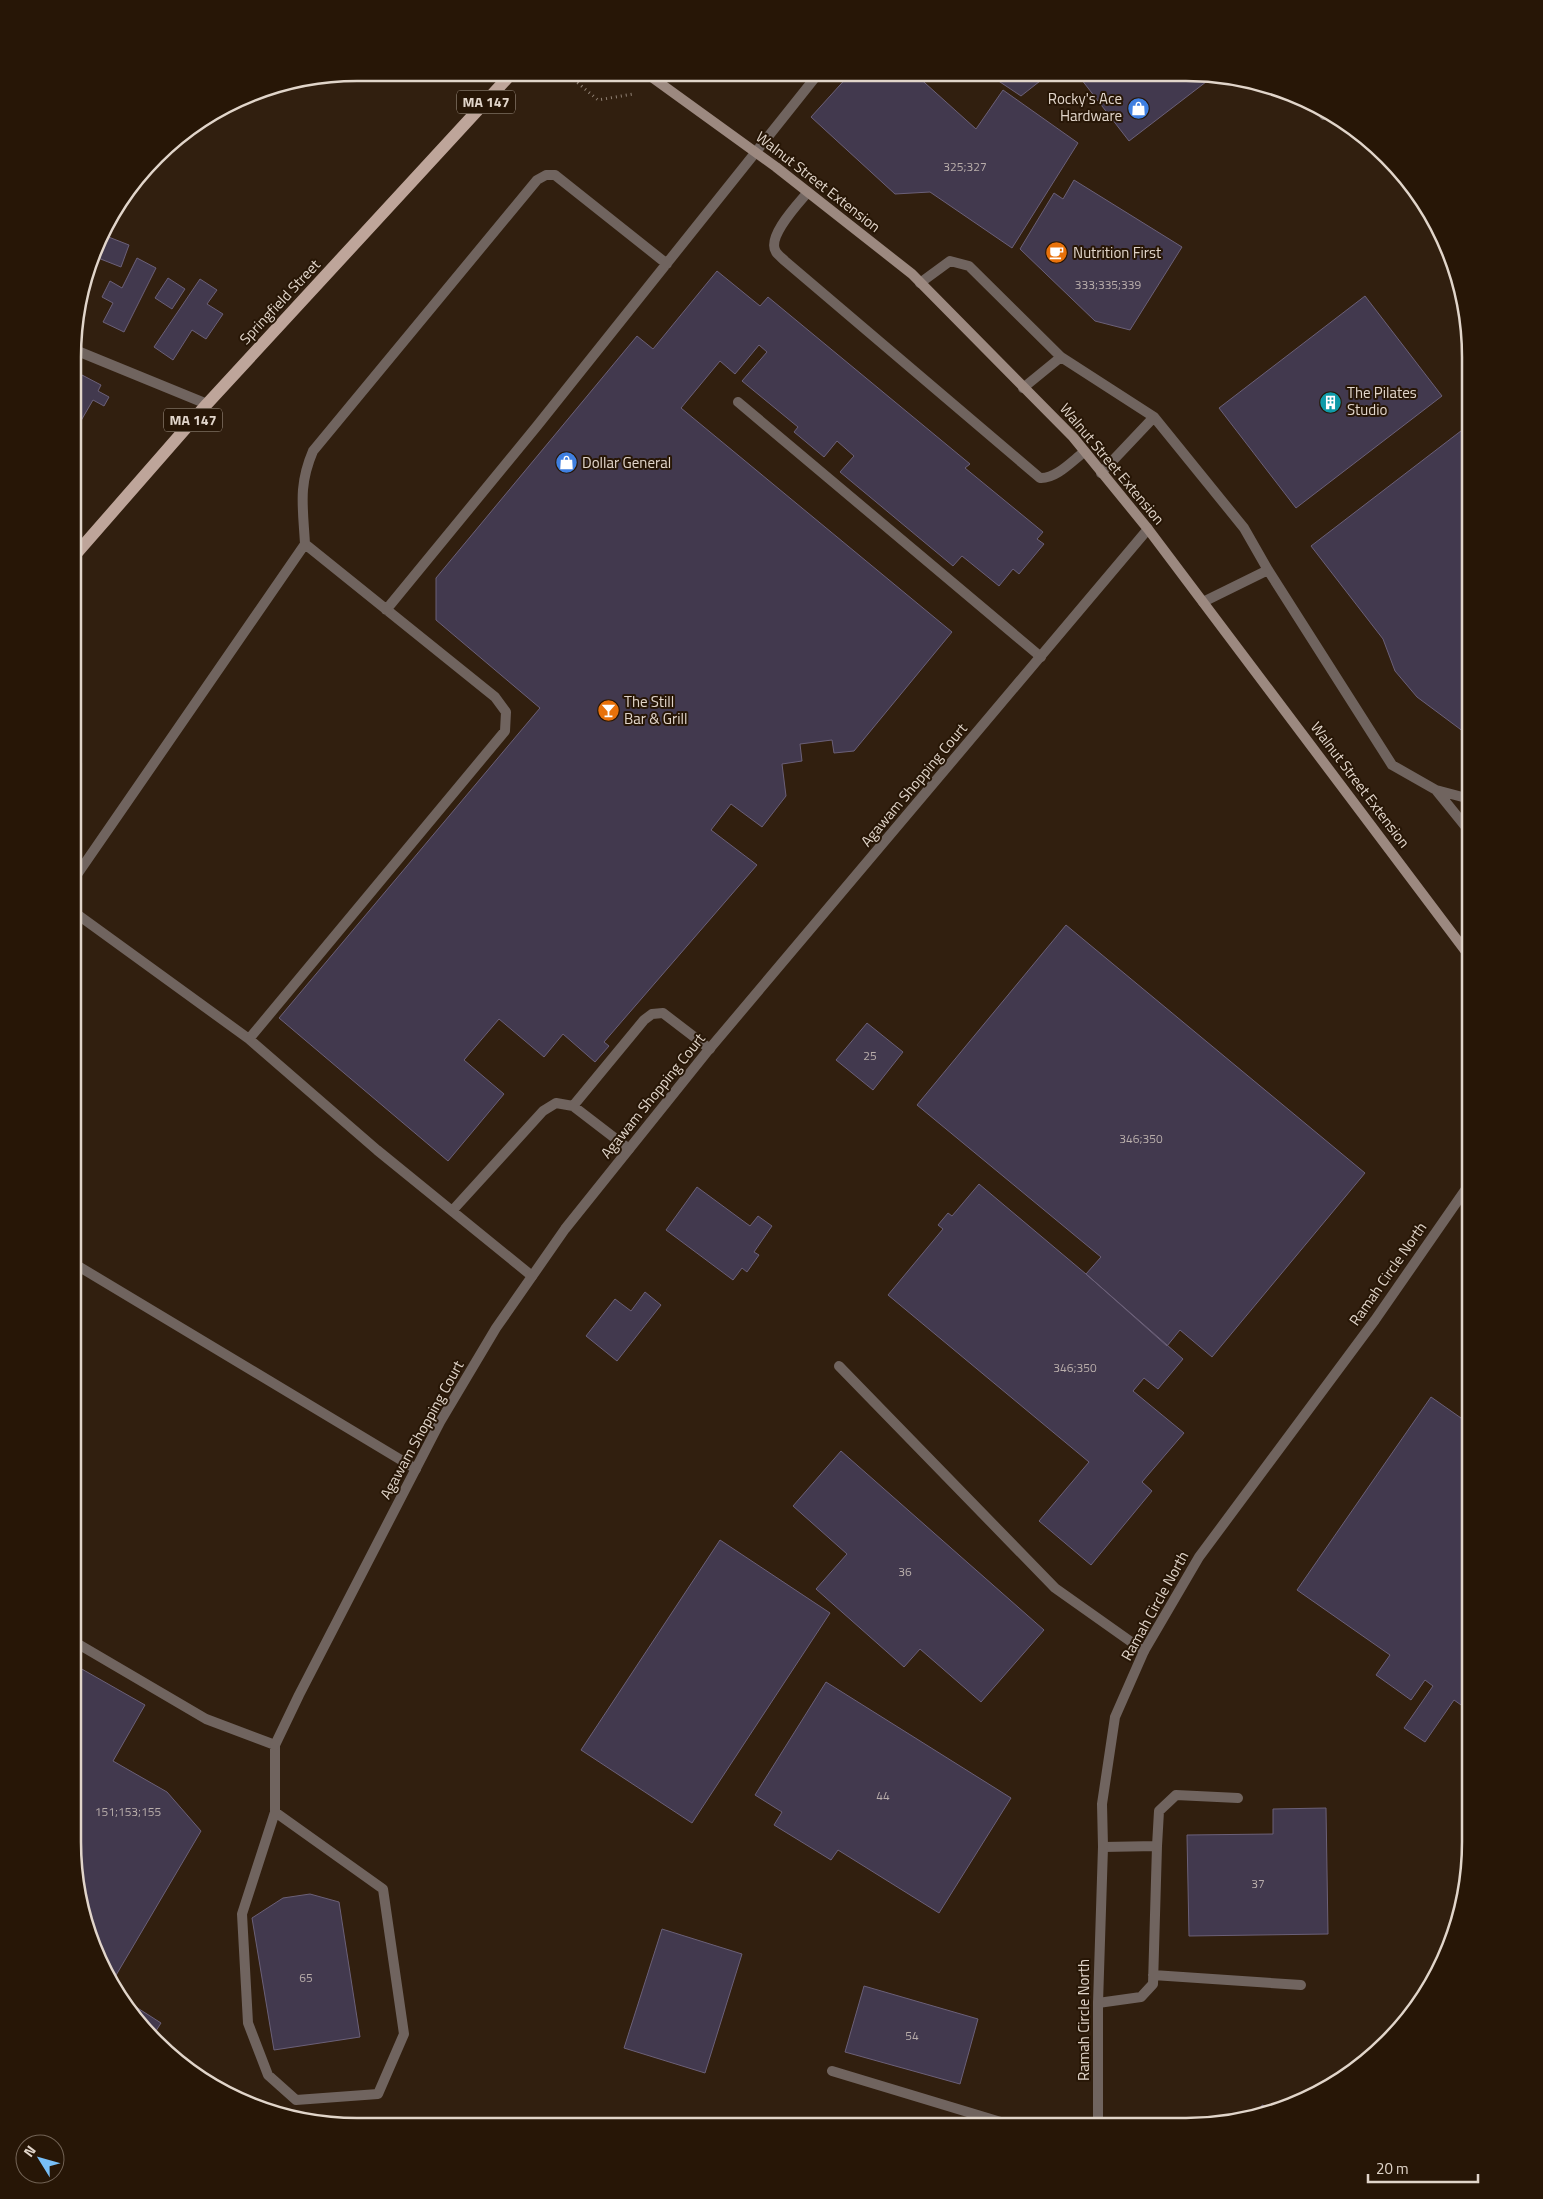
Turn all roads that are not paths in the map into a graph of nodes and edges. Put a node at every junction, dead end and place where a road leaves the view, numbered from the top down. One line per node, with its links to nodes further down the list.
1 (505, 81): 12 (main road, Springfield Street / MA 147)
2 (657, 81): 4 (street, Walnut Street Extension)
3 (812, 81): 4 (street)
4 (756, 152): 5 (street, Walnut Street Extension); 6 (street)
5 (808, 192): 7 (street, Walnut Street Extension); 14 (street)
6 (667, 264): 17 (street); 21 (street)
7 (920, 283): 9 (street); 10 (street, Walnut Street Extension)
8 (81, 353): 12 (street)
9 (1061, 357): 10 (street); 13 (street)
10 (1023, 388): 14 (street, Walnut Street Extension)
11 (738, 402): 22 (street)
12 (208, 404): 18 (main road, Springfield Street / MA 147)
13 (1154, 417): 15 (street); 19 (street)
14 (1084, 452): 15 (street, Walnut Street Extension)
15 (1102, 473): 16 (street, Walnut Street Extension)
16 (1148, 529): 20 (street, Walnut Street Extension); 22 (street, Agawam Shopping Court)
17 (305, 544): 21 (street); 26 (street)
18 (81, 548)
19 (1268, 570): 20 (street); 23 (street)
20 (1202, 602): 28 (street, Walnut Street Extension)
21 (386, 610): 29 (street)
22 (1041, 657): 30 (street, Agawam Shopping Court)
23 (1436, 790): 24 (street); 25 (street)
24 (1462, 797)
25 (1462, 822)
26 (81, 869)
27 (81, 917): 29 (street)
28 (1462, 946)
29 (250, 1039): 34 (street)
30 (710, 1049): 31 (street); 32 (street, Agawam Shopping Court)
31 (573, 1106): 32 (street); 34 (street)
32 (629, 1149): 36 (street, Agawam Shopping Court)
33 (1462, 1195): 40 (street, Ramah Circle North)
34 (452, 1211): 36 (street)
35 (81, 1267): 38 (street)
36 (532, 1276): 38 (street, Agawam Shopping Court)
37 (839, 1366): 40 (street)
38 (416, 1469): 41 (street, Agawam Shopping Court)
39 (81, 1646): 41 (street)
40 (1144, 1651): 45 (street, Ramah Circle North)
41 (276, 1745): 43 (street)
42 (1238, 1798): 44 (street)
43 (275, 1812): 43 (street)
44 (1157, 1846): 45 (street); 46 (street)
45 (1102, 1847): 48 (street, Ramah Circle North)
46 (1153, 1975): 47 (street); 48 (street)
47 (1301, 1985)
48 (1098, 2003): 51 (street, Ramah Circle North)
49 (832, 2072): 50 (street)
50 (987, 2118)
51 (1098, 2118)

